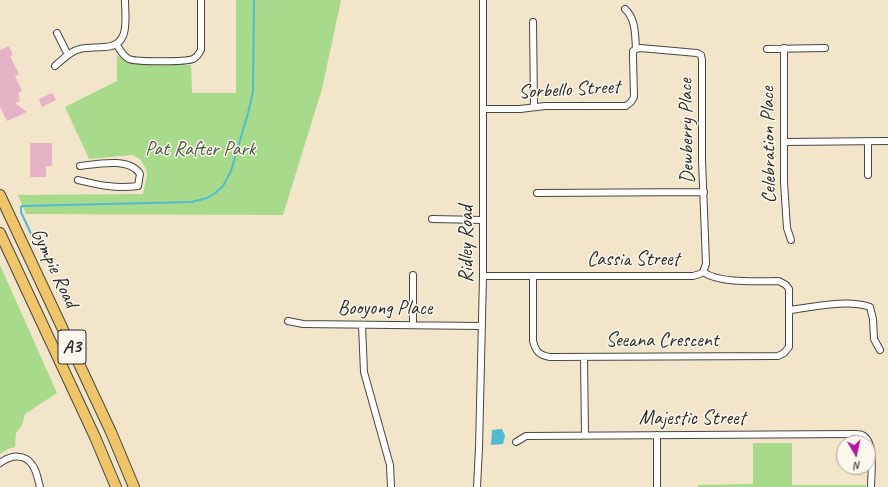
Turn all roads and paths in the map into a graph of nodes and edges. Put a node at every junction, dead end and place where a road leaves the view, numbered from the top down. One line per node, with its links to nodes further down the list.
1 (125, 0): 7 (street)
2 (201, 0): 7 (street)
3 (483, 0): 15 (street, Ridley Road)
4 (625, 9): 10 (street, Sorbello Street)
5 (533, 22): 14 (street)
6 (57, 33): 12 (street)
7 (117, 45): 12 (street)
8 (784, 48): 9 (street); 11 (street); 17 (street, Celebration Place)
9 (825, 48)
10 (636, 49): 14 (street, Sorbello Street); 22 (street, Dewberry Place)
11 (767, 49)
12 (68, 54): 13 (street)
13 (55, 66)
14 (534, 107): 15 (street, Sorbello Street)
15 (484, 110): 26 (street, Ridley Road)
16 (888, 141): 18 (street)
17 (784, 142): 18 (street); 28 (street, Celebration Place)
18 (868, 142): 20 (street)
19 (80, 166): 21 (street)
20 (868, 175)
21 (78, 180)
22 (704, 192): 23 (street); 29 (street, Dewberry Place)
23 (537, 193)
24 (0, 195): 47 (highway, Gympie Road / A3)
25 (432, 218): 26 (street)
26 (483, 220): 31 (street, Ridley Road)
27 (0, 233): 46 (highway, Gympie Road / A3)
28 (791, 240)
29 (703, 272): 32 (street, Cassia Street); 33 (street, Cassia Street)
30 (413, 275): 37 (street)
31 (484, 276): 32 (street, Cassia Street); 38 (street, Ridley Road)
32 (532, 276): 40 (street, Seeana Crescent)
33 (779, 281): 34 (street, Seeana Crescent)
34 (790, 310): 39 (street); 40 (street, Seeana Crescent)
35 (288, 321): 36 (street, Booyong Place)
36 (362, 324): 37 (street, Booyong Place); 48 (street)
37 (413, 325): 38 (street, Booyong Place)
38 (482, 326): 49 (street, Ridley Road)
39 (880, 350)
40 (584, 357): 41 (street)
41 (585, 435): 42 (street, Majestic Street); 43 (street, Majestic Street)
42 (658, 436): 50 (street); 51 (street, Majestic Street)
43 (516, 442)
44 (0, 463): 45 (street)
45 (40, 487)
46 (116, 487)
47 (134, 487)
48 (390, 487)
49 (477, 487)
50 (657, 487)
51 (872, 487)

